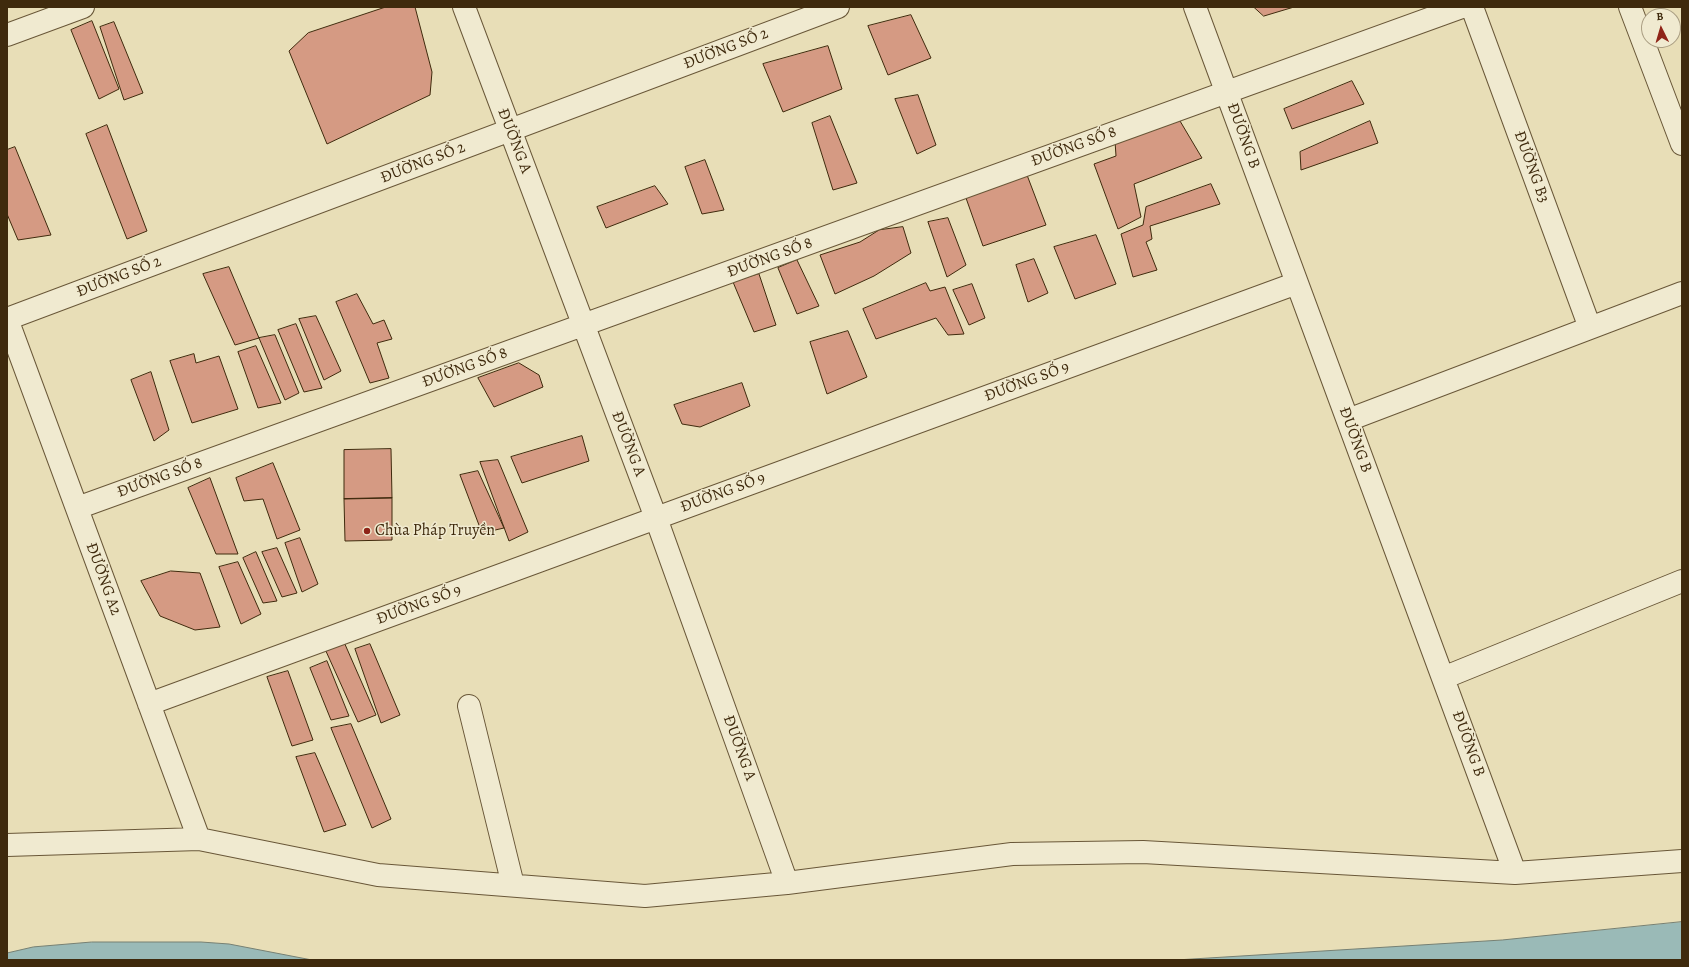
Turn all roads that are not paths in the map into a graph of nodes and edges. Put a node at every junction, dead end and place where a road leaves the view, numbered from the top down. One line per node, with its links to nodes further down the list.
1 (83, 7): 8 (street)
2 (464, 7): 10 (street, ĐƯỜNG A)
3 (838, 7): 10 (street, ĐƯỜNG SỐ 2)
4 (1195, 7): 9 (street, ĐƯỜNG B)
5 (1462, 7): 9 (street, ĐƯỜNG SỐ 8)
6 (1472, 7): 16 (street, ĐƯỜNG B3)
7 (1630, 7): 11 (street)
8 (7, 35)
9 (1227, 92): 12 (street, ĐƯỜNG B); 15 (street, ĐƯỜNG SỐ 8)
10 (510, 130): 14 (street, ĐƯỜNG SỐ 2); 15 (street, ĐƯỜNG A)
11 (1682, 144)
12 (1297, 283): 17 (street, ĐƯỜNG B); 19 (street, ĐƯỜNG SỐ 9)
13 (1682, 293): 16 (street)
14 (7, 319): 18 (street, ĐƯỜNG A2)
15 (583, 325): 18 (street, ĐƯỜNG SỐ 8); 19 (street, ĐƯỜNG A)
16 (1590, 328): 17 (street)
17 (1348, 420): 21 (street, ĐƯỜNG B)
18 (77, 508): 22 (street, ĐƯỜNG A2)
19 (656, 518): 22 (street, ĐƯỜNG SỐ 9); 28 (street, ĐƯỜNG A)
20 (1682, 581): 21 (street)
21 (1443, 678): 27 (street, ĐƯỜNG B)
22 (149, 704): 24 (street, ĐƯỜNG A2)
23 (469, 706): 29 (street)
24 (199, 839): 25 (street); 29 (street)
25 (7, 845)
26 (1682, 861): 27 (street)
27 (1515, 874): 28 (street)
28 (787, 883): 29 (street)
29 (513, 885)

